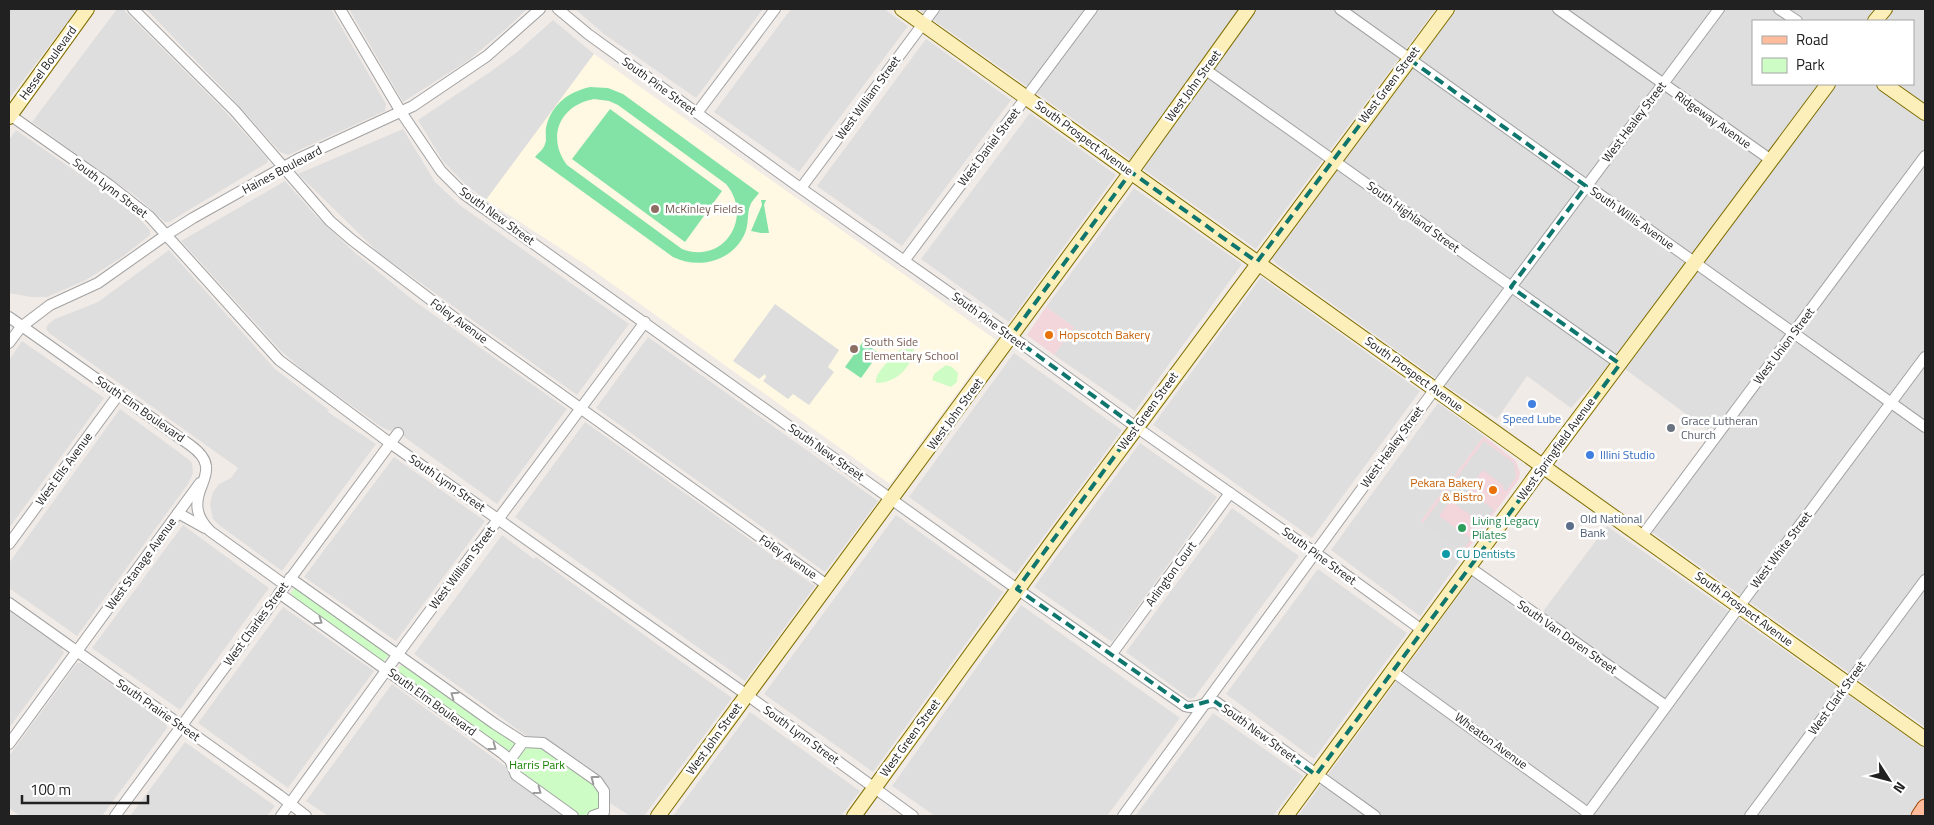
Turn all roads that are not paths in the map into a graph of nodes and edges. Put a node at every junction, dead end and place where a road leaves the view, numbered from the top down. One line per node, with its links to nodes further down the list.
1 (87, 9): 29 (main road, Hessel Boulevard)
2 (133, 9): 33 (street, Foley Avenue)
3 (340, 9): 26 (street, South New Street)
4 (540, 9): 26 (street, Haines Boulevard)
5 (558, 9): 27 (street, South Pine Street)
6 (776, 9): 27 (street)
7 (902, 9): 19 (main road, South Prospect Avenue)
8 (934, 9): 19 (street, West William Street)
9 (1092, 9): 25 (street, West Daniel Street)
10 (1248, 9): 21 (main road, West John Street)
11 (1340, 9): 20 (street, South Willis Avenue)
12 (1447, 9): 20 (main road, West Green Street)
13 (1558, 9): 22 (street, Ridgeway Avenue)
14 (1719, 9): 22 (street, West Healey Street)
15 (1779, 9): 17 (street)
16 (1885, 9): 18 (main road)
17 (1795, 20)
18 (1876, 20)
19 (923, 24): 25 (main road, South Prospect Avenue); 36 (street, West William Street)
20 (1409, 59): 32 (main road, West Green Street); 35 (street, South Willis Avenue)
21 (1206, 70): 32 (street, South Highland Street); 34 (main road, West John Street)
22 (1662, 84): 31 (street, Ridgeway Avenue); 35 (street, West Healey Street)
23 (1827, 85): 31 (main road, West Springfield Avenue)
24 (1885, 85): 28 (main road)
25 (1026, 97): 34 (main road, South Prospect Avenue); 38 (street, West Daniel Street)
26 (400, 112): 33 (street, Haines Boulevard); 43 (street, South New Street)
27 (697, 113): 36 (street, South Pine Street)
28 (1925, 113)
29 (10, 116): 37 (street, South Lynn Street)
30 (1925, 156): 45 (street, West Union Street)
31 (1771, 160): 40 (main road, West Springfield Avenue)
32 (1333, 161): 39 (main road, West Green Street); 41 (street, South Highland Street)
33 (283, 168): 37 (street, Haines Boulevard); 53 (street, Foley Avenue)
34 (1131, 172): 39 (main road, South Prospect Avenue); 46 (main road, West John Street)
35 (1586, 186): 40 (street, South Willis Avenue); 41 (street, West Healey Street)
36 (801, 188): 38 (street, South Pine Street)
37 (166, 235): 44 (street, Haines Boulevard); 57 (street, South Lynn Street)
38 (904, 261): 46 (street, South Pine Street)
39 (1258, 262): 50 (main road, South Prospect Avenue); 55 (main road, West Green Street)
40 (1695, 263): 45 (street, South Willis Avenue); 49 (main road, West Springfield Avenue)
41 (1511, 287): 49 (street, South Highland Street); 50 (street, West Healey Street)
42 (9, 317): 44 (street, South Elm Boulevard)
43 (645, 322): 53 (street, West William Street); 61 (street, South New Street)
44 (21, 327): 47 (street, Haines Boulevard); 51 (street, South Elm Boulevard)
45 (1793, 333): 52 (street, South Willis Avenue); 65 (street, West Union Street)
46 (1011, 336): 55 (street, South Pine Street); 61 (main road, West John Street)
47 (9, 343)
48 (1925, 357): 52 (street, West White Street)
49 (1620, 364): 58 (main road, West Springfield Avenue)
50 (1435, 389): 58 (main road, South Prospect Avenue); 67 (street, West Healey Street)
51 (119, 394): 59 (street, South Elm Boulevard); 66 (street, West Ells Avenue)
52 (1891, 403): 54 (street, South Willis Avenue); 74 (street, West White Street)
53 (581, 409): 63 (street, West William Street); 71 (street, Foley Avenue)
54 (1925, 427)
55 (1136, 428): 60 (street, South Pine Street); 72 (main road, West Green Street)
56 (398, 433): 57 (street, West Charles Street)
57 (390, 443): 63 (street, South Lynn Street); 70 (street, West Charles Street)
58 (1543, 466): 65 (main road, South Prospect Avenue); 68 (main road, West Springfield Avenue)
59 (205, 477): 62 (street, West Stanage Avenue); 64 (street, South Elm Boulevard)
60 (1230, 493): 67 (street, South Pine Street); 78 (street, Arlington Court)
61 (892, 498): 71 (main road, West John Street); 72 (street, South New Street)
62 (178, 513): 64 (street, South Elm Boulevard); 76 (street, West Stanage Avenue)
63 (498, 519): 77 (street, West William Street); 82 (street, South Lynn Street)
64 (210, 531): 70 (street, South Elm Boulevard)
65 (1642, 536): 74 (main road, South Prospect Avenue)
66 (9, 544)
67 (1315, 553): 75 (street, South Pine Street); 83 (street, West Healey Street)
68 (1469, 567): 75 (main road, West Springfield Avenue); 84 (street, South Van Doren Street)
69 (1925, 580): 81 (street, West Clark Street)
70 (285, 585): 77 (street, South Elm Boulevard); 79 (street, South Elm Boulevard, one-way to 79); 85 (street, West Charles Street)
71 (827, 585): 82 (main road, West John Street)
72 (1017, 589): 78 (street, South New Street); 91 (main road, West Green Street)
73 (9, 604): 76 (street, South Prairie Street)
74 (1739, 606): 81 (main road, South Prospect Avenue); 84 (street, West White Street)
75 (1422, 630): 80 (main road, West Springfield Avenue)
76 (77, 652): 85 (street, South Prairie Street); 88 (street, West Stanage Avenue)
77 (398, 655): 79 (street, West William Street); 87 (street, South Elm Boulevard, one-way to 77)
78 (1111, 655): 83 (street, South New Street)
79 (388, 669): 89 (street, South Elm Boulevard, one-way to 89); 92 (street, West William Street)
80 (1392, 671): 90 (main road, West Springfield Avenue); 95 (street, Wheaton Avenue)
81 (1848, 683): 86 (main road, South Prospect Avenue); 107 (street, West Clark Street)
82 (747, 695): 91 (street, South Lynn Street); 101 (main road, West John Street)
83 (1204, 705): 90 (street, South New Street); 104 (street, West Healey Street)
84 (1666, 706): 95 (street, West White Street)
85 (181, 726): 92 (street, South Prairie Street); 96 (street, West Charles Street)
86 (1925, 739)
87 (523, 742): 89 (street); 94 (street, South Elm Boulevard, one-way to 87)
88 (9, 744)
89 (510, 760): 99 (street, South Elm Boulevard, one-way to 99)
90 (1316, 775): 105 (main road, West Springfield Avenue); 106 (street, South New Street)
91 (874, 789): 102 (main road, West Green Street); 103 (street, South Lynn Street)
92 (290, 804): 97 (street, West William Street); 98 (street, South Prairie Street)
93 (1925, 807): 108 (main road)
94 (606, 814): 100 (street, South Elm Boulevard)
95 (1587, 814)
96 (115, 816)
97 (281, 816)
98 (306, 816)
99 (573, 816)
100 (593, 816)
101 (658, 816)
102 (854, 816)
103 (913, 816)
104 (1123, 816)
105 (1286, 816)
106 (1375, 816)
107 (1750, 816)
108 (1919, 816)

